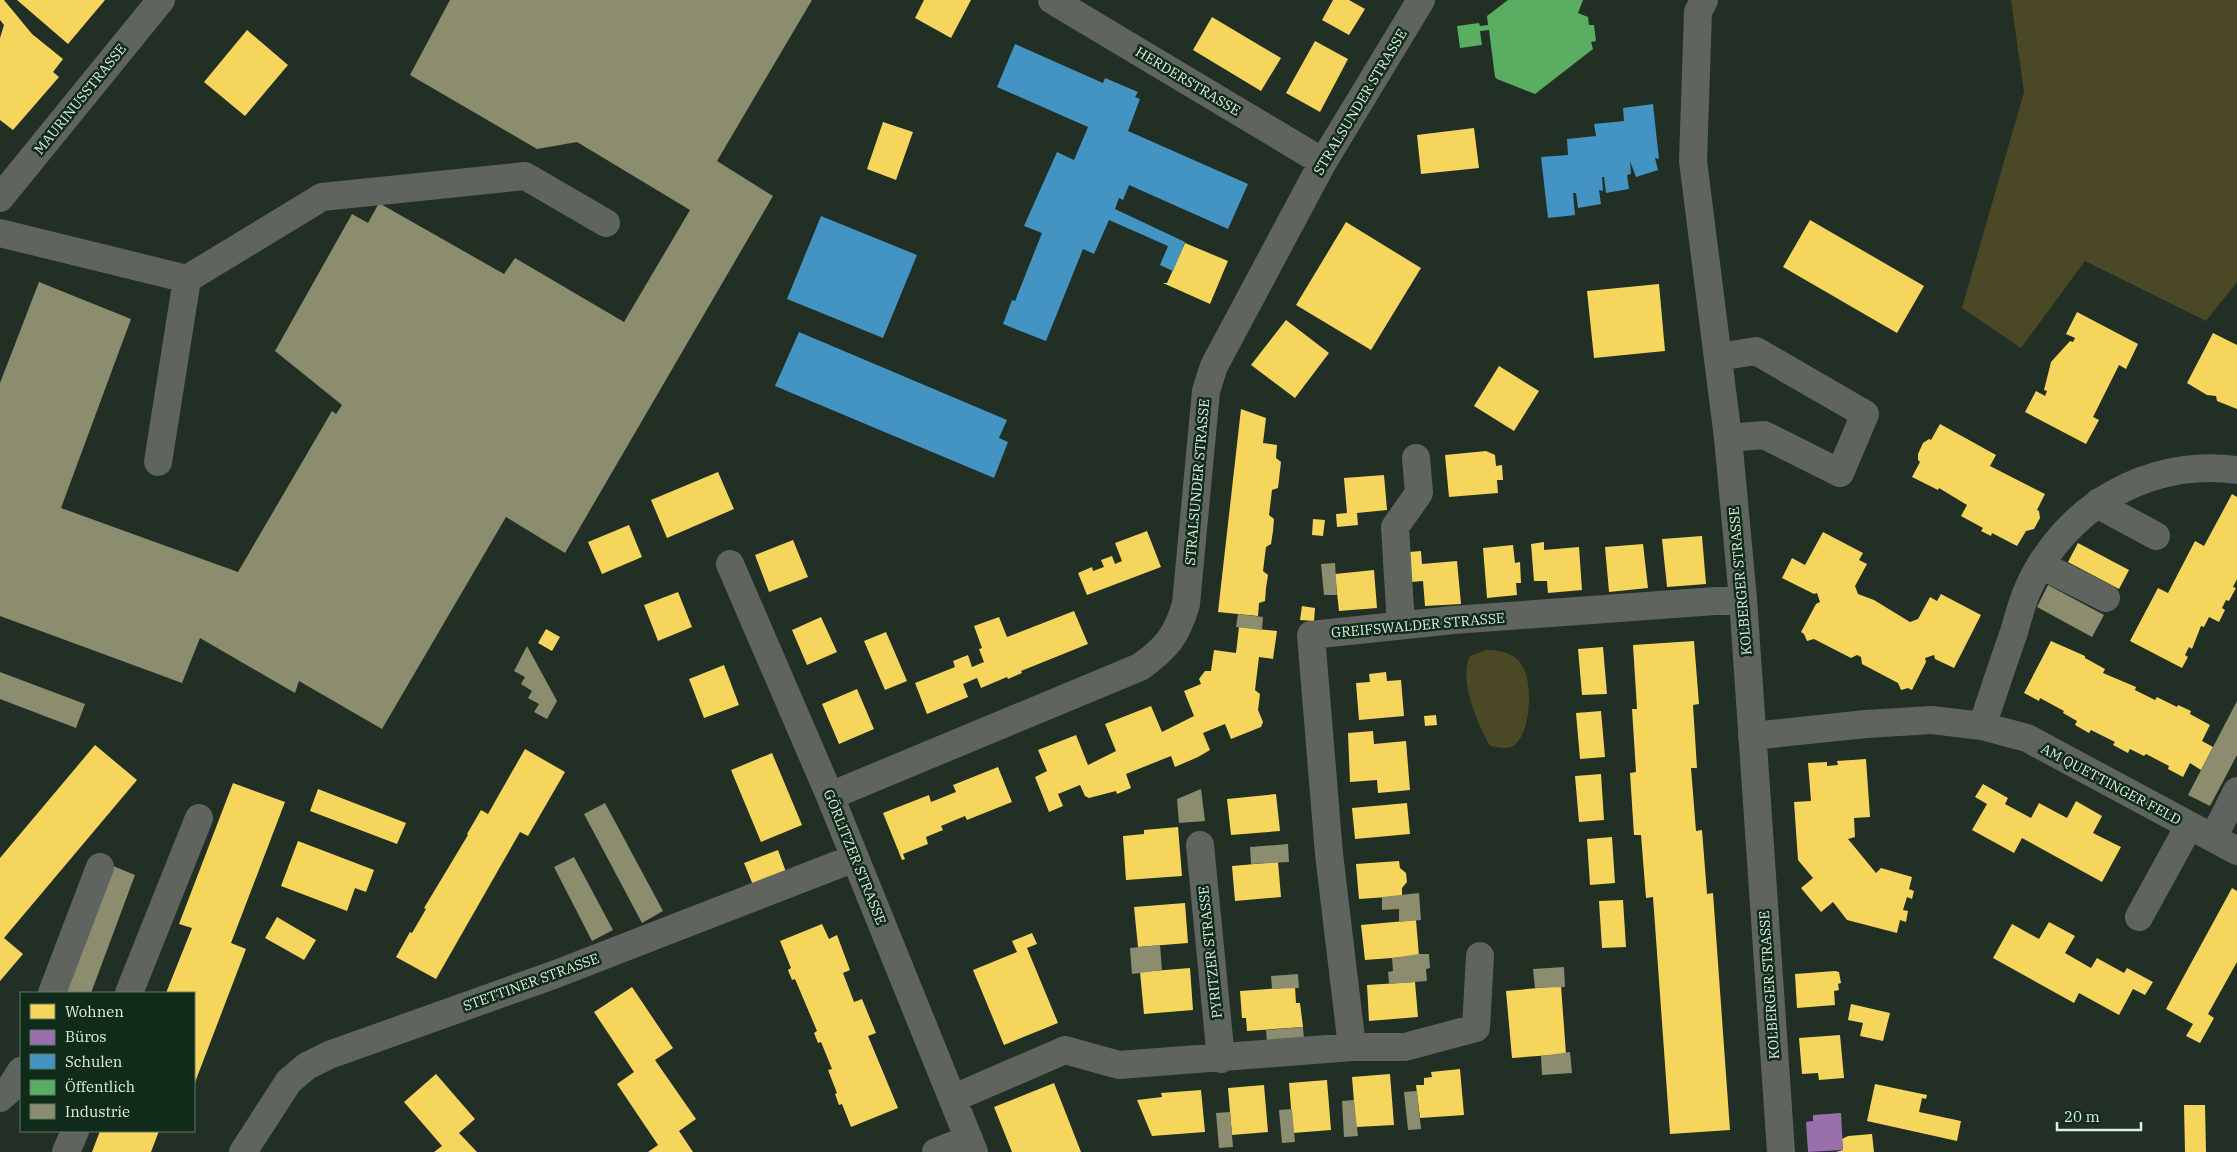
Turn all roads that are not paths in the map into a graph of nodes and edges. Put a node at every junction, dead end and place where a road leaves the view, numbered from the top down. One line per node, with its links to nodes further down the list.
1 (161, 0): 6 (street, MAURINUSSTRASSE)
2 (1052, 0): 5 (street, HERDERSTRASSE)
3 (1421, 0): 5 (street, STRALSUNDER STRASSE)
4 (1699, 4): 10 (street, KOLBERGER STRASSE)
5 (1323, 162): 25 (street, STRALSUNDER STRASSE)
6 (0, 198)
7 (606, 223): 9 (street)
8 (0, 233): 9 (street)
9 (187, 278): 13 (street)
10 (1718, 357): 11 (street, KOLBERGER STRASSE); 11 (street)
11 (1728, 438): 20 (street, KOLBERGER STRASSE)
12 (1416, 458): 21 (street)
13 (158, 462)
14 (2237, 470): 15 (street)
15 (2099, 502): 16 (street); 18 (street)
16 (2156, 536)
17 (730, 564): 25 (street, GÖRLITZER STRASSE)
18 (2041, 565): 19 (street); 22 (street)
19 (2106, 598)
20 (1743, 599): 21 (street, GREIFSWALDER STRASSE); 23 (street, KOLBERGER STRASSE)
21 (1401, 625): 37 (street, GREIFSWALDER STRASSE)
22 (1982, 726): 23 (street, AM QUETTINGER FELD); 27 (street, AM QUETTINGER FELD)
23 (1752, 736): 47 (street, KOLBERGER STRASSE)
24 (2237, 791): 28 (street)
25 (830, 796): 31 (street, GÖRLITZER STRASSE)
26 (199, 818): 36 (street)
27 (2189, 826): 28 (street, AM QUETTINGER FELD); 33 (street)
28 (2213, 838): 30 (street, AM QUETTINGER FELD)
29 (1200, 845): 38 (street, PYRITZER STRASSE)
30 (2237, 851)
31 (855, 858): 41 (street, GÖRLITZER STRASSE); 45 (street, STETTINER STRASSE)
32 (100, 868): 35 (street)
33 (2139, 917)
34 (1480, 956): 37 (street)
35 (52, 992)
36 (129, 992)
37 (1352, 1047): 38 (street)
38 (1221, 1059): 41 (street)
39 (20, 1073): 40 (street)
40 (0, 1098)
41 (954, 1098): 43 (street, GÖRLITZER STRASSE)
42 (75, 1132): 44 (street)
43 (972, 1146): 46 (street)
44 (66, 1152)
45 (243, 1152)
46 (936, 1152)
47 (1781, 1152)

